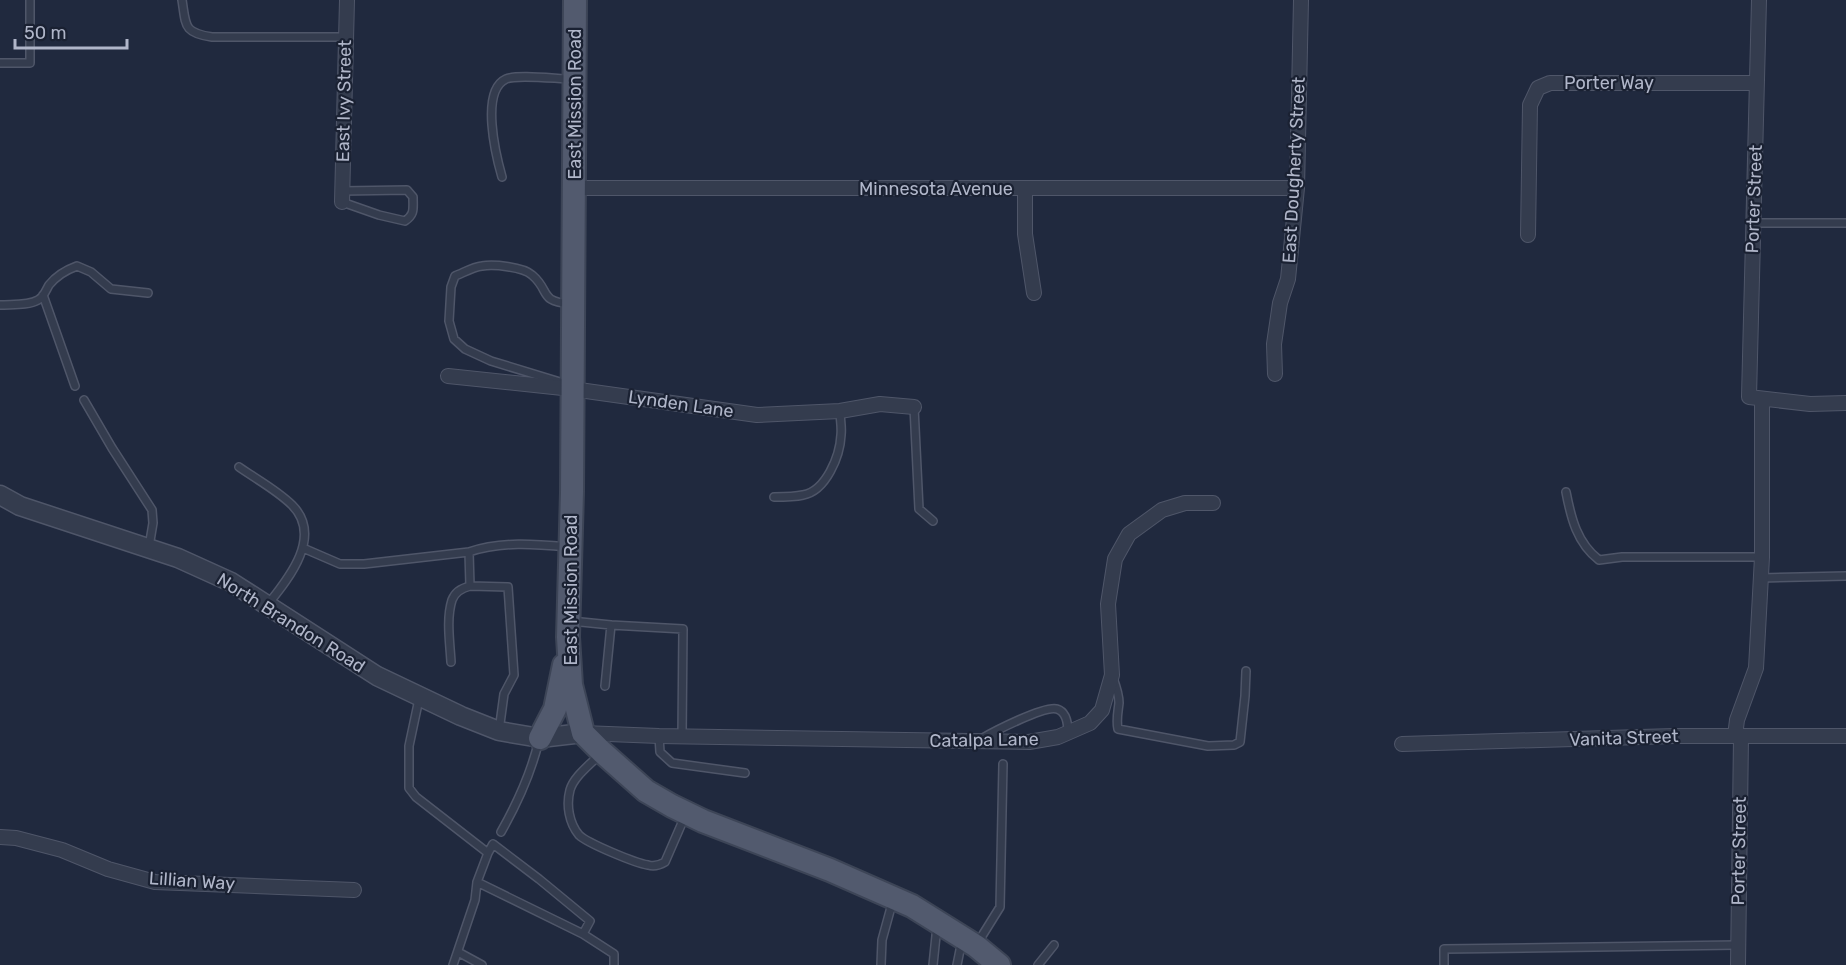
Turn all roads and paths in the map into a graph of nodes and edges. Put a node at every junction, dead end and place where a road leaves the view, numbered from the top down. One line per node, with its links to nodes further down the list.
1 (30, 0): 8 (lane)
2 (182, 0): 7 (lane)
3 (347, 0): 7 (street, East Ivy Street)
4 (575, 0): 9 (main road, East Mission Road)
5 (1301, 0): 13 (street, East Dougherty Street)
6 (1759, 0): 10 (street, Porter Street)
7 (346, 37): 15 (street, East Ivy Street)
8 (0, 63)
9 (575, 79): 11 (lane); 12 (main road, East Mission Road)
10 (1757, 83): 16 (street, Porter Street); 18 (street, Porter Way)
11 (502, 177)
12 (574, 188): 14 (street, Minnesota Avenue); 22 (main road, East Mission Road)
13 (1297, 188): 14 (street, Minnesota Avenue); 24 (street, East Dougherty Street)
14 (1025, 189): 20 (street)
15 (342, 197): 15 (lane)
16 (1754, 223): 17 (lane); 28 (street, Porter Street)
17 (1846, 223)
18 (1528, 235)
19 (148, 293): 21 (lane)
20 (1034, 293)
21 (43, 295): 23 (lane); 26 (lane)
22 (573, 304): 27 (main road, East Mission Road); 27 (lane)
23 (0, 305)
24 (1275, 374)
25 (448, 376): 27 (street, Lynden Lane)
26 (75, 386)
27 (572, 386): 32 (street, Lynden Lane); 39 (main road, East Mission Road)
28 (1756, 398): 30 (street); 43 (street, Porter Street)
29 (84, 400): 41 (lane)
30 (1846, 403)
31 (914, 407): 32 (street, Lynden Lane); 38 (lane)
32 (840, 411): 36 (lane)
33 (239, 467): 40 (lane)
34 (1566, 492): 43 (lane)
35 (0, 495): 41 (street, North Brandon Road)
36 (774, 497)
37 (1213, 503): 52 (street, Catalpa Lane)
38 (933, 521)
39 (571, 547): 42 (lane); 49 (main road, East Mission Road)
40 (303, 548): 42 (lane); 47 (lane)
41 (149, 549): 47 (street, North Brandon Road)
42 (469, 552): 46 (lane)
43 (1762, 557): 45 (street, Porter Street)
44 (1846, 576): 45 (lane)
45 (1761, 578): 60 (street, Porter Street)
46 (470, 585): 50 (lane); 55 (lane)
47 (267, 605): 54 (street, North Brandon Road)
48 (611, 625): 49 (lane); 53 (lane); 59 (lane)
49 (568, 629): 56 (main road, East Mission Road); 62 (main road)
50 (452, 662)
51 (1246, 671): 52 (lane)
52 (1112, 675): 57 (street, Catalpa Lane)
53 (605, 686)
54 (419, 696): 55 (street, North Brandon Road); 71 (lane)
55 (499, 731): 62 (street, North Brandon Road)
56 (583, 733): 58 (street, Catalpa Lane); 62 (street, North Brandon Road); 65 (main road)
57 (1068, 733): 63 (street, Catalpa Lane); 63 (lane)
58 (659, 736): 59 (street, Catalpa Lane); 67 (lane)
59 (682, 736): 63 (street, Catalpa Lane)
60 (1738, 736): 61 (street, Vanita Street); 64 (street, Vanita Street); 79 (street, Porter Street)
61 (1846, 736)
62 (540, 738): 69 (lane)
63 (978, 741)
64 (1402, 744)
65 (602, 752): 68 (main road); 68 (lane)
66 (1003, 764): 77 (lane)
67 (745, 774)
68 (686, 813): 74 (main road)
69 (501, 832)
70 (0, 837): 73 (street, Lillian Way)
71 (488, 853): 72 (lane); 76 (lane)
72 (477, 882): 76 (lane); 80 (lane)
73 (354, 890)
74 (894, 898): 75 (main road); 84 (lane)
75 (938, 923): 77 (main road); 85 (lane)
76 (583, 934): 83 (lane)
77 (969, 942): 86 (lane); 87 (main road)
78 (1054, 945): 88 (lane)
79 (1737, 945): 89 (lane); 90 (street, Porter Street)
80 (458, 952): 81 (lane); 82 (lane)
81 (453, 965)
82 (482, 965)
83 (614, 965)
84 (881, 965)
85 (933, 965)
86 (957, 965)
87 (999, 965)
88 (1038, 965)
89 (1444, 965)
90 (1738, 965)

